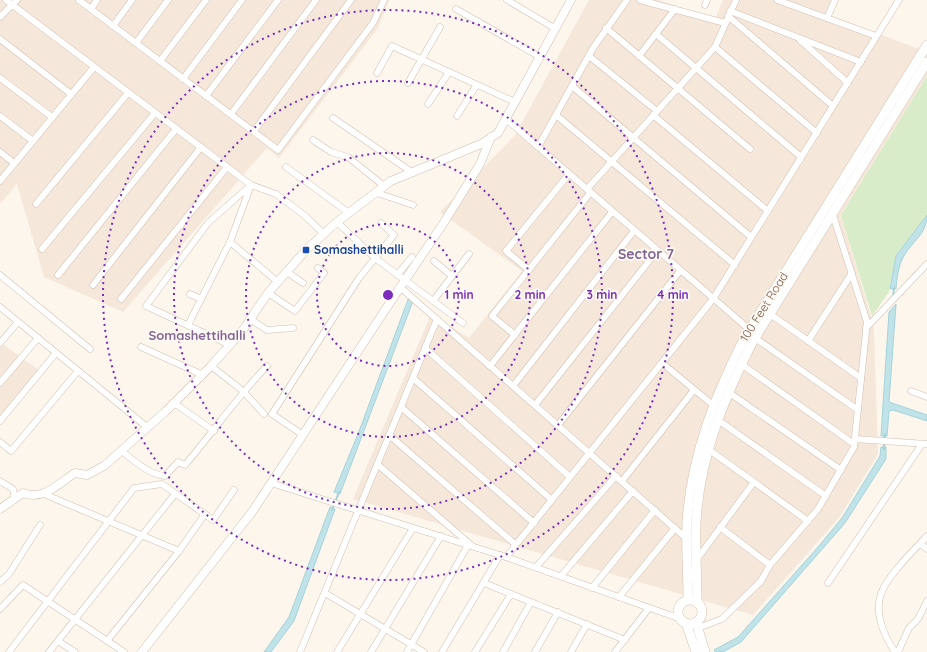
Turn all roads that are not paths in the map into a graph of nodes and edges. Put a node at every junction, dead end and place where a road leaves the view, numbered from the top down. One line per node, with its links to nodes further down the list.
1 (6, 0): 20 (street)
2 (79, 0): 21 (street)
3 (97, 0): 21 (street)
4 (132, 0): 28 (street)
5 (168, 0): 36 (street)
6 (206, 0): 43 (street)
7 (242, 0): 51 (street)
8 (278, 0): 59 (street)
9 (316, 0): 65 (street)
10 (351, 0): 73 (street)
11 (384, 0): 73 (street)
12 (507, 0): 31 (street)
13 (627, 0): 30 (street)
14 (640, 0): 23 (street)
15 (736, 0): 24 (street)
16 (777, 0): 26 (street)
17 (835, 0): 26 (street)
18 (899, 0): 34 (street)
19 (569, 1): 31 (street)
20 (15, 3): 25 (street); 46 (street)
21 (91, 9): 28 (street)
22 (456, 9): 41 (street)
23 (675, 9): 27 (street); 32 (street)
24 (729, 14): 27 (street); 33 (street); 62 (street)
25 (0, 17)
26 (827, 18): 34 (street)
27 (724, 23): 37 (street)
28 (113, 26): 36 (street)
29 (440, 27): 42 (street)
30 (606, 28): 39 (street); 40 (street)
31 (556, 29): 41 (street)
32 (656, 34): 40 (street); 47 (street)
33 (795, 36): 44 (street); 52 (street)
34 (876, 36): 44 (street)
35 (0, 39): 58 (street)
36 (136, 43): 43 (street)
37 (715, 47): 47 (street); 74 (street)
38 (925, 51): 95 (main road, 100 Feet Road)
39 (589, 56): 55 (street); 64 (street)
40 (639, 56): 56 (street)
41 (540, 57): 60 (street)
42 (422, 59): 48 (street); 49 (street); 53 (street)
43 (160, 61): 51 (street)
44 (861, 62): 52 (street)
45 (927, 62): 101 (main road, 100 Feet Road)
46 (94, 67): 57 (street); 58 (street)
47 (696, 68): 56 (street); 83 (street)
48 (449, 72): 54 (street); 61 (street)
49 (377, 73)
50 (0, 78): 69 (street)
51 (183, 78): 59 (street)
52 (848, 82): 62 (street)
53 (408, 83)
54 (476, 86): 60 (street); 68 (street)
55 (572, 86): 66 (street); 76 (street)
56 (678, 88): 64 (street); 81 (street)
57 (128, 93): 63 (street); 96 (street)
58 (71, 94): 69 (street)
59 (206, 96): 65 (street)
60 (515, 102): 71 (street)
61 (428, 104)
62 (833, 106): 74 (street)
63 (155, 113): 72 (street); 108 (street)
64 (655, 113): 76 (street); 98 (street)
65 (231, 114): 73 (street)
66 (556, 115): 80 (street); 84 (street)
67 (0, 116): 78 (street)
68 (457, 116)
69 (52, 117): 78 (street)
70 (333, 118): 88 (street)
71 (506, 119): 75 (street); 80 (street)
72 (176, 129): 79 (street); 122 (street)
73 (254, 131)
74 (817, 133): 83 (street)
75 (491, 137): 88 (street); 127 (street)
76 (633, 138): 84 (street); 106 (street)
77 (313, 140): 92 (street)
78 (33, 141): 85 (street)
79 (201, 147): 86 (street); 128 (street)
80 (538, 147): 89 (street)
81 (750, 149)
82 (0, 152): 85 (street)
83 (802, 157): 98 (street)
84 (612, 162): 93 (street); 114 (street)
85 (14, 163): 90 (street)
86 (227, 167): 91 (street); 131 (street)
87 (286, 167): 100 (street)
88 (413, 173): 92 (street)
89 (569, 174): 93 (street); 117 (street)
90 (0, 181)
91 (251, 185): 105 (street); 107 (street); 141 (street)
92 (384, 186): 94 (street)
93 (589, 191): 99 (street); 117 (street)
94 (377, 193): 97 (street); 100 (street)
95 (829, 203): 101 (street); 144 (main road, 100 Feet Road)
96 (36, 204)
97 (413, 205)
98 (768, 211): 106 (street)
99 (612, 212): 104 (street); 145 (street)
100 (349, 213): 102 (street)
101 (833, 214): 120 (street); 136 (main road, 100 Feet Road)
102 (337, 222): 105 (street); 112 (street)
103 (382, 223): 112 (street)
104 (634, 231): 109 (street); 165 (street)
105 (324, 234): 119 (street)
106 (752, 237): 114 (street)
107 (230, 242): 125 (street); 132 (street)
108 (42, 249)
109 (657, 251): 118 (street); 172 (street)
110 (469, 254): 124 (street)
111 (412, 257): 123 (street)
112 (375, 258): 123 (street); 182 (street)
113 (434, 261): 124 (street)
114 (735, 264): 133 (street)
115 (927, 264): 143 (street)
116 (318, 268): 129 (street)
117 (529, 270): 145 (street)
118 (680, 271): 133 (street); 179 (street)
119 (287, 272): 125 (street); 126 (street)
120 (852, 273): 143 (street); 148 (street)
121 (0, 275): 153 (street)
122 (58, 275)
123 (397, 275): 127 (street)
124 (452, 276): 134 (street)
125 (278, 282): 129 (street)
126 (303, 283)
127 (402, 284): 134 (street); 138 (street); 182 (street)
128 (93, 285)
129 (268, 293): 137 (street)
130 (190, 294): 132 (street)
131 (121, 299)
132 (201, 299): 141 (street)
133 (713, 299): 144 (street); 155 (street)
134 (433, 301): 140 (street)
135 (0, 307): 139 (street)
136 (770, 314): 147 (main road, 100 Feet Road); 148 (street)
137 (250, 319): 142 (street); 150 (street)
138 (437, 319): 152 (street); 159 (street)
139 (18, 322): 146 (street); 149 (street)
140 (463, 323)
141 (188, 326): 150 (street)
142 (293, 328)
143 (866, 328): 163 (street)
144 (750, 330): 173 (main road, 100 Feet Road)
145 (515, 335): 159 (street)
146 (38, 338): 154 (street); 164 (street)
147 (755, 338): 156 (main road, 100 Feet Road); 175 (street)
148 (808, 341): 163 (street)
149 (0, 343)
150 (230, 345): 157 (street)
151 (141, 347): 161 (street)
152 (425, 348): 162 (street); 193 (street)
153 (90, 349)
154 (56, 353): 160 (street); 178 (street)
155 (662, 363): 166 (street); 189 (street)
156 (741, 364): 169 (main road, 100 Feet Road); 185 (street)
157 (211, 366): 161 (street); 167 (street)
158 (267, 366): 167 (street)
159 (490, 366): 165 (street)
160 (78, 371): 180 (street); 184 (street)
161 (203, 375): 171 (street)
162 (413, 378): 174 (street); 204 (street)
163 (861, 378): 175 (street)
164 (0, 383)
165 (513, 386): 172 (street)
166 (694, 390): 173 (street); 195 (street)
167 (243, 391): 176 (street); 181 (street)
168 (911, 391): 170 (street)
169 (728, 392): 177 (main road, 100 Feet Road); 191 (street)
170 (927, 397)
171 (174, 403): 180 (street); 181 (street)
172 (535, 405): 179 (street)
173 (713, 405): 219 (main road, 100 Feet Road)
174 (401, 407): 183 (street); 211 (street)
175 (858, 410): 185 (street)
176 (264, 414)
177 (718, 420): 187 (main road, 100 Feet Road); 202 (street)
178 (0, 421)
179 (558, 425): 189 (street)
180 (147, 428): 188 (street)
181 (214, 431): 188 (street)
182 (303, 435): 197 (street)
183 (390, 435): 190 (street); 221 (street)
184 (0, 442)
185 (855, 442): 186 (street); 191 (street)
186 (924, 444): 232 (street)
187 (708, 449): 196 (street); 226 (main road, 100 Feet Road)
188 (121, 450): 200 (street)
189 (590, 453): 192 (street); 193 (street)
190 (377, 464): 207 (street); 222 (street)
191 (841, 470): 202 (street)
192 (616, 476): 195 (street); 228 (street)
193 (570, 477): 204 (street)
194 (0, 481): 203 (street)
195 (622, 481): 199 (street)
196 (754, 482): 210 (street); 215 (street)
197 (271, 483): 207 (street); 259 (street)
198 (234, 490): 208 (street)
199 (633, 491): 206 (street); 229 (street)
200 (44, 494): 203 (street); 209 (street)
201 (175, 494): 208 (street); 209 (street); 216 (street)
202 (826, 496): 210 (street)
203 (15, 498): 205 (street)
204 (552, 500): 211 (street)
205 (0, 509)
206 (655, 510): 214 (street); 233 (street)
207 (358, 511): 213 (street); 234 (street)
208 (204, 514): 224 (street)
209 (108, 521): 216 (street); 237 (street)
210 (808, 521): 227 (street)
211 (534, 522): 221 (street)
212 (40, 525): 230 (street)
213 (413, 528): 217 (street); 245 (street)
214 (675, 528): 219 (street); 236 (street)
215 (720, 528): 226 (street); 227 (street)
216 (142, 535): 224 (street); 246 (street)
217 (441, 536): 222 (street); 250 (street)
218 (927, 536): 220 (street)
219 (688, 539): 238 (main road, 100 Feet Road)
220 (920, 544): 223 (street); 272 (street)
221 (516, 545): 225 (street)
222 (471, 546): 225 (street); 254 (street)
223 (927, 549)
224 (179, 551): 253 (street)
225 (503, 556): 228 (street); 231 (street)
226 (697, 559): 238 (main road, 100 Feet Road)
227 (770, 565): 249 (street)
228 (536, 567): 229 (street)
229 (561, 576): 233 (street)
230 (0, 582)
231 (484, 583): 235 (street); 265 (street)
232 (828, 583)
233 (592, 588): 236 (street)
234 (325, 593): 245 (street); 260 (street)
235 (511, 594): 240 (street); 266 (street)
236 (619, 597): 241 (street)
237 (47, 601): 242 (street); 246 (street); 255 (street)
238 (693, 601): 247 (main road, 100 Feet Road); 249 (main road, 100 Feet Road)
239 (927, 601): 243 (street)
240 (532, 602): 244 (street); 267 (street)
241 (650, 608): 247 (street); 251 (street)
242 (0, 609)
243 (925, 611): 272 (street)
244 (558, 612): 248 (street); 268 (street)
245 (360, 614): 250 (street); 261 (street)
246 (74, 620): 252 (street); 253 (street)
247 (683, 621): 249 (main road); 271 (main road, 100 Feet Road)
248 (587, 624): 251 (street); 269 (street)
249 (697, 625): 271 (main road, 100 Feet Road)
250 (385, 629): 254 (street); 262 (street)
251 (625, 640): 270 (street)
252 (58, 641): 256 (street); 257 (street)
253 (107, 641): 258 (street)
254 (412, 644): 263 (street); 264 (street)
255 (9, 652)
256 (49, 652)
257 (75, 652)
258 (124, 652)
259 (142, 652)
260 (300, 652)
261 (337, 652)
262 (371, 652)
263 (407, 652)
264 (424, 652)
265 (442, 652)
266 (475, 652)
267 (503, 652)
268 (535, 652)
269 (571, 652)
270 (615, 652)
271 (702, 652)
272 (896, 652)

